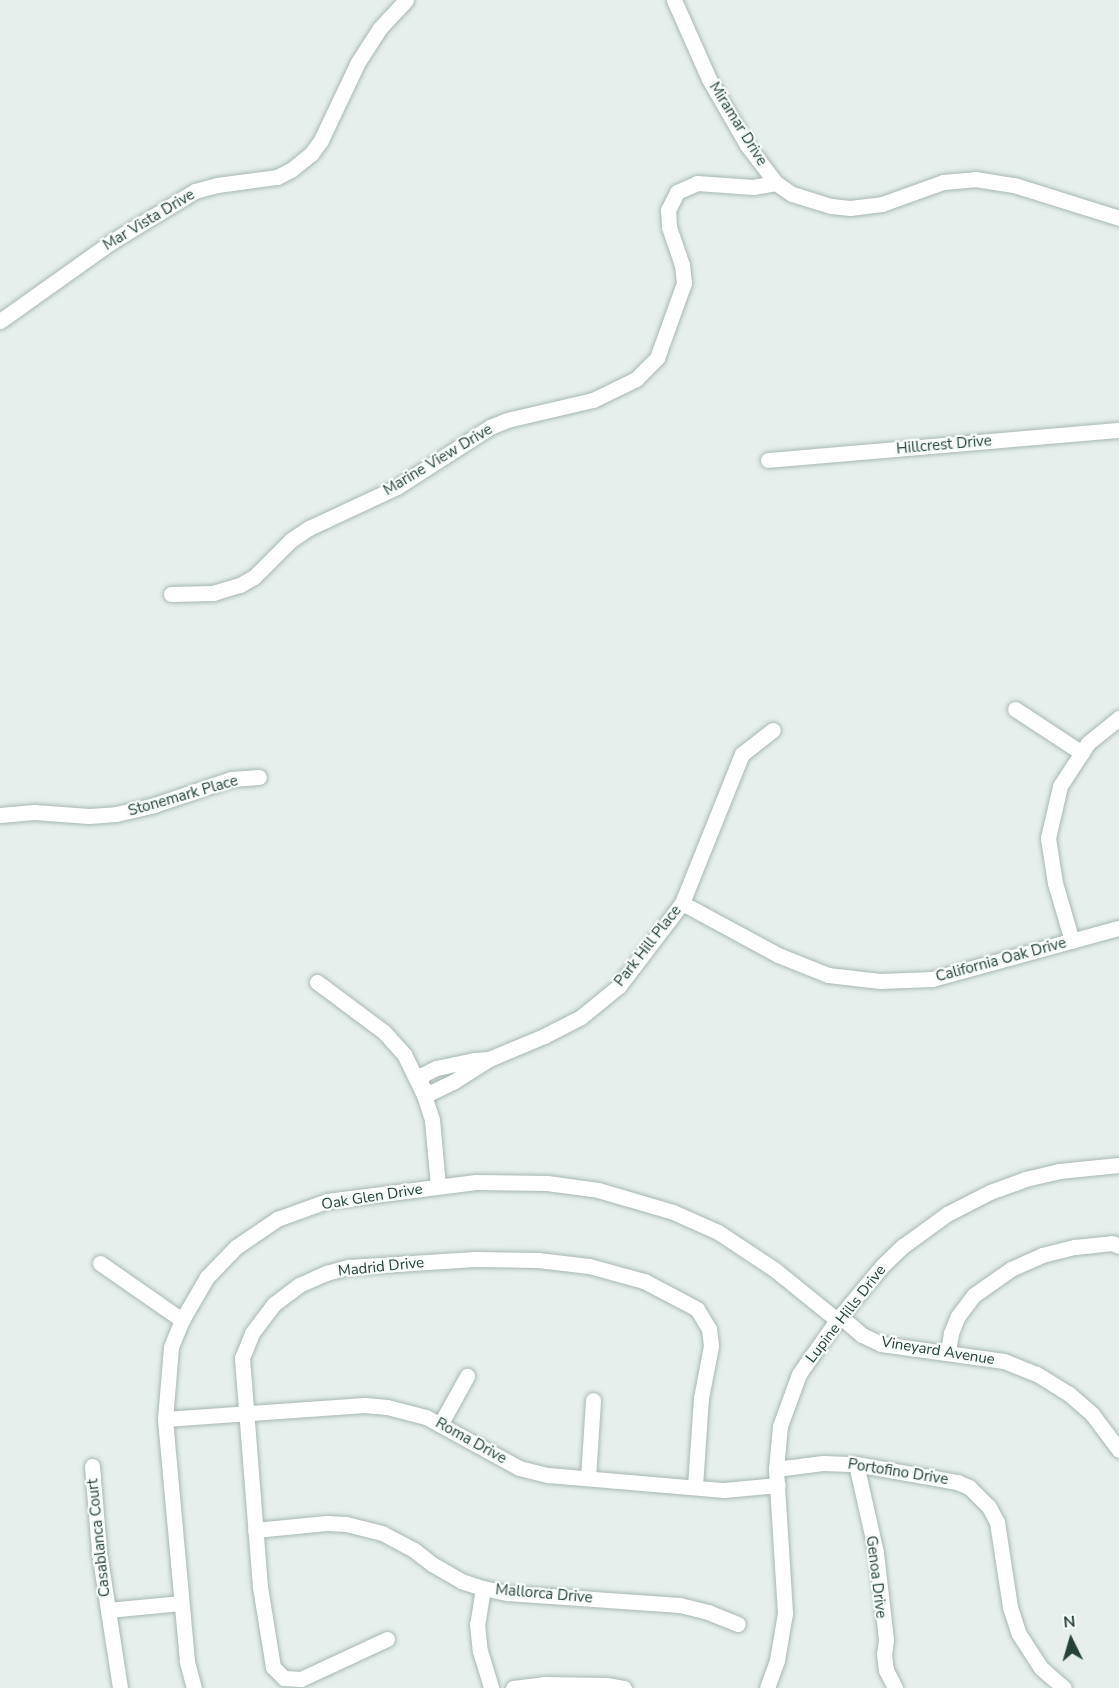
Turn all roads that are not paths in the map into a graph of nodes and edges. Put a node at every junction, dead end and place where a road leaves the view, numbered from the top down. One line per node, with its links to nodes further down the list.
1 (406, 0): 5 (street, Mar Vista Drive)
2 (674, 0): 3 (street, Miramar Drive)
3 (776, 183): 4 (street, Miramar Drive); 8 (street, Marine View Drive)
4 (1119, 218)
5 (0, 321)
6 (1119, 430): 7 (street, Hillcrest Drive)
7 (768, 460)
8 (171, 594)
9 (1015, 709): 12 (street)
10 (1119, 718): 12 (street)
11 (773, 730): 15 (street, Park Hill Place)
12 (1082, 753): 17 (street)
13 (259, 777): 14 (street, Stonemark Place)
14 (0, 815)
15 (682, 903): 17 (street, California Oak Drive); 19 (street, Park Hill Place)
16 (1119, 928): 17 (street, California Oak Drive)
17 (1072, 941)
18 (317, 982): 19 (street)
19 (421, 1081): 21 (street)
20 (1119, 1165): 24 (street, Lupine Hills Drive)
21 (438, 1186): 24 (street, Oak Glen Drive); 25 (street, Oak Glen Drive)
22 (1119, 1246): 26 (street)
23 (100, 1263): 25 (street)
24 (838, 1318): 26 (street, Vineyard Avenue); 35 (street, Lupine Hills Drive)
25 (182, 1320): 30 (street, Oak Glen Drive)
26 (948, 1352): 32 (street, Vineyard Avenue)
27 (467, 1376): 31 (street)
28 (593, 1400): 36 (street)
29 (244, 1413): 30 (street, Roma Drive); 31 (street, Roma Drive); 38 (street, Madrid Drive); 39 (street, Madrid Drive)
30 (165, 1419): 41 (street, Oak Glen Drive)
31 (441, 1423): 36 (street, Roma Drive)
32 (1119, 1449)
33 (856, 1464): 35 (street, Portofino Drive); 51 (street, Genoa Drive); 52 (street, Portofino Drive)
34 (92, 1466): 42 (street, Casablanca Court)
35 (776, 1469): 37 (street, Lupine Hills Drive)
36 (588, 1478): 38 (street, Roma Drive)
37 (777, 1485): 38 (street, Roma Drive); 50 (street, Lupine Hills Drive)
38 (695, 1487)
39 (255, 1530): 40 (street, Mallorca Drive); 44 (street, Madrid Drive)
40 (483, 1588): 43 (street, Mallorca Drive); 47 (street)
41 (181, 1603): 42 (street, Casablanca Court); 46 (street, Oak Glen Drive)
42 (108, 1610): 45 (street, Casablanca Court)
43 (738, 1624)
44 (387, 1639)
45 (120, 1688)
46 (194, 1688)
47 (491, 1688)
48 (516, 1688): 49 (street)
49 (624, 1688)
50 (767, 1688)
51 (895, 1688)
52 (1064, 1688)

